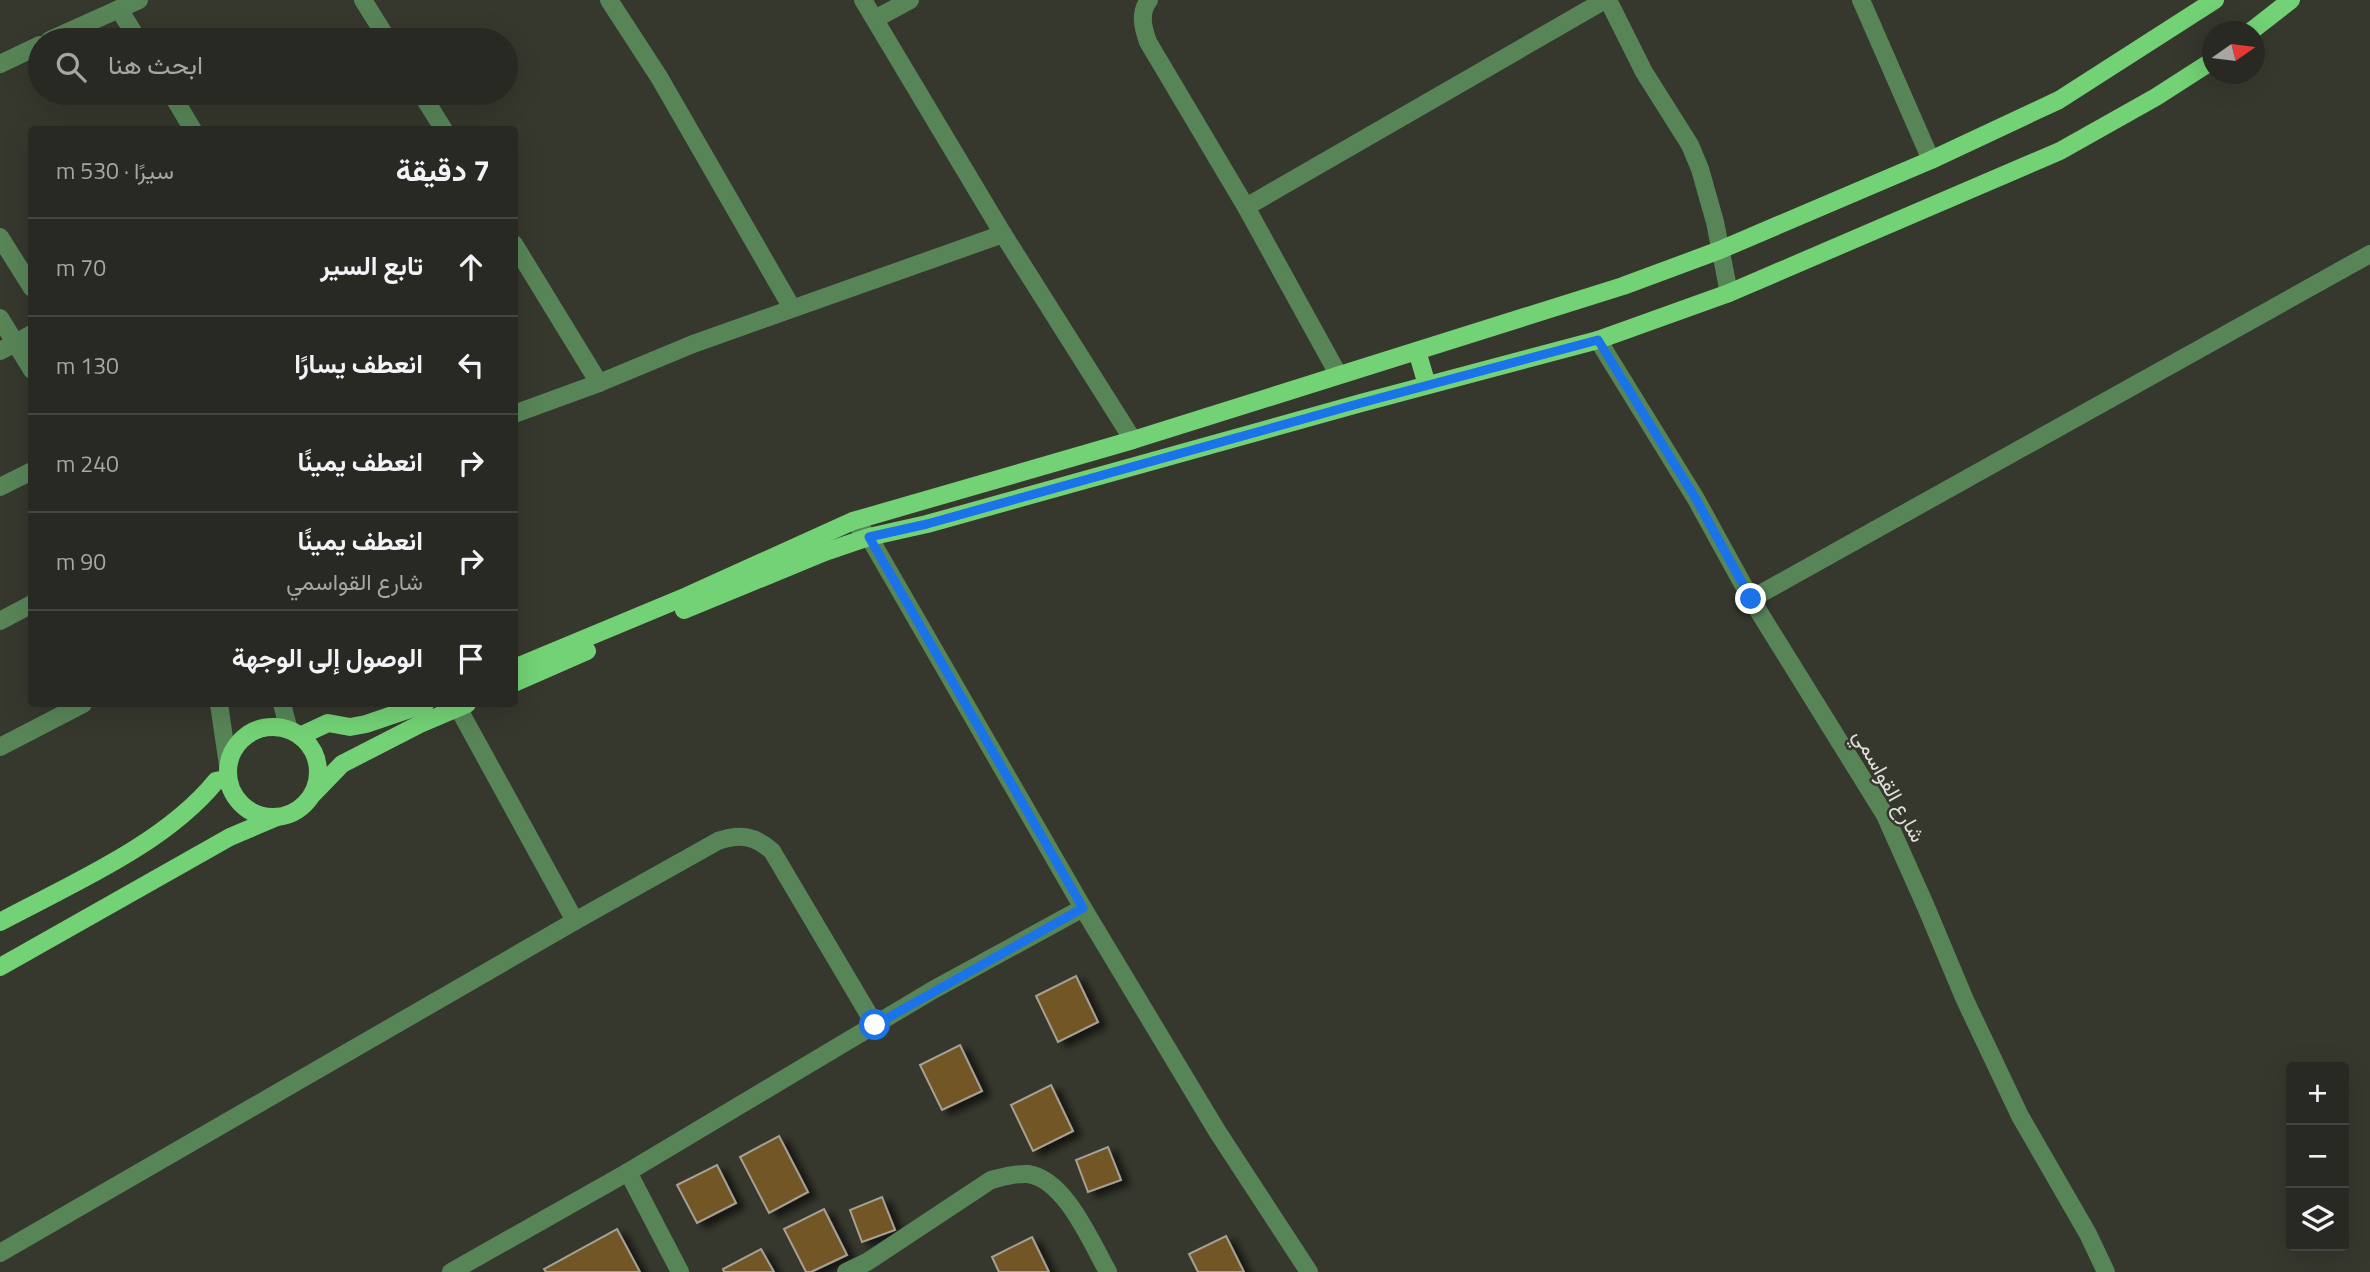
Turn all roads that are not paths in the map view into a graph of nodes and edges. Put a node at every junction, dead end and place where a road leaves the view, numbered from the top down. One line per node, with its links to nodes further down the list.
1 (139, 0): 11 (street)
2 (363, 0): 16 (street)
3 (609, 0): 33 (street)
4 (863, 0): 12 (street)
5 (910, 0): 12 (street)
6 (1149, 0): 25 (street)
7 (1606, 0): 25 (street); 28 (street)
8 (1861, 0): 24 (street)
9 (2215, 0): 24 (main road)
10 (2291, 0): 13 (main road)
11 (119, 9): 14 (street); 15 (street)
12 (875, 19): 26 (street)
13 (2264, 21)
14 (77, 28)
15 (131, 28)
16 (380, 28)
17 (28, 51): 18 (street)
18 (0, 64)
19 (2202, 68): 32 (main road)
20 (177, 105): 22 (street)
21 (428, 105): 23 (street)
22 (191, 126)
23 (442, 126)
24 (1931, 160): 28 (main road)
25 (1246, 207): 40 (street)
26 (1003, 233): 33 (street); 44 (street)
27 (0, 237): 31 (street)
28 (1720, 250): 32 (street); 38 (main road)
29 (518, 251): 41 (street)
30 (2370, 254): 49 (street)
31 (28, 282)
32 (1729, 293): 36 (main road)
33 (792, 308): 41 (street)
34 (0, 318): 37 (street)
35 (28, 336): 37 (street)
36 (1598, 340): 42 (main road); 49 (street, شارع القواسمي)
37 (8, 347): 39 (street)
38 (1417, 351): 40 (main road); 42 (main road)
39 (28, 366)
40 (1338, 374): 44 (main road)
41 (599, 383): 43 (street)
42 (1427, 385): 48 (main road)
43 (518, 413)
44 (1133, 440): 47 (main road)
45 (28, 473): 46 (street)
46 (0, 487)
47 (853, 521): 48 (street); 52 (main road)
48 (869, 537): 53 (main road); 65 (street)
49 (1751, 599): 78 (street, شارع القواسمي)
50 (28, 606): 51 (street)
51 (0, 621)
52 (518, 666)
53 (518, 681)
54 (77, 707): 61 (street)
55 (219, 707): 62 (street)
56 (283, 707): 60 (street)
57 (416, 707): 60 (main road)
58 (457, 707): 63 (main road)
59 (462, 707): 66 (street)
60 (295, 733): 62 (main road); 63 (main road)
61 (0, 747)
62 (228, 772): 64 (main road); 67 (main road)
63 (310, 797): 64 (main road)
64 (277, 817): 68 (main road)
65 (1083, 908): 69 (street); 77 (street)
66 (575, 921): 69 (street); 71 (street)
67 (0, 922)
68 (0, 967)
69 (875, 1025): 70 (street)
70 (628, 1172): 73 (street); 74 (street)
71 (0, 1253)
72 (870, 1267): 75 (street); 76 (street)
73 (451, 1272)
74 (680, 1272)
75 (846, 1272)
76 (1108, 1272)
77 (1309, 1272)
78 (2106, 1272)

